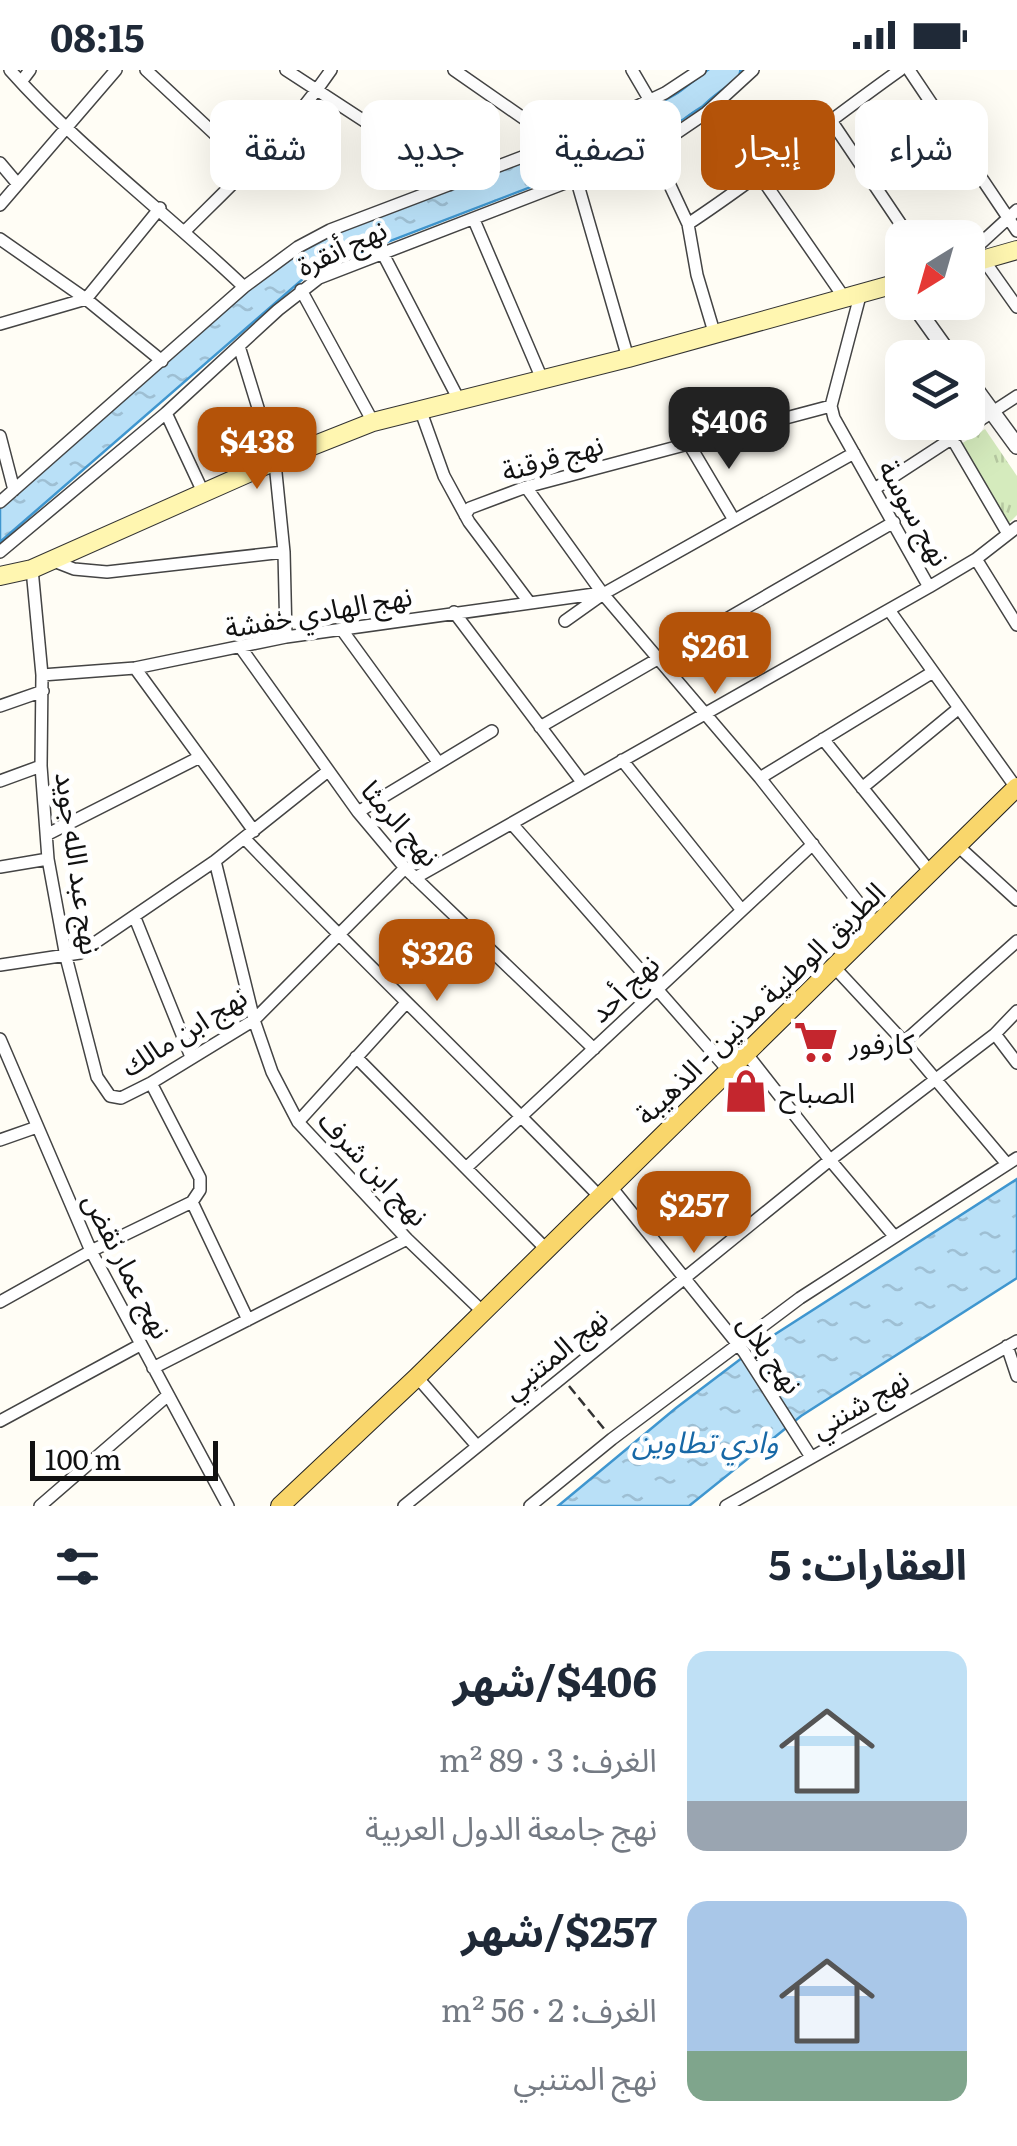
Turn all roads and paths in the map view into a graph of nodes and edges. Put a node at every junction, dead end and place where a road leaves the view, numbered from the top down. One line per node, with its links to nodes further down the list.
1 (10, 70): 13 (street)
2 (30, 70): 13 (street)
3 (116, 70): 21 (street)
4 (146, 70): 24 (street)
5 (286, 70): 14 (street)
6 (330, 70): 14 (street)
7 (454, 70): 18 (street)
8 (632, 70): 16 (street)
9 (700, 70): 17 (street)
10 (754, 70): 22 (street, نهج أنقرة)
11 (900, 70): 19 (street)
12 (909, 70): 36 (street)
13 (21, 82): 21 (street)
14 (317, 90): 15 (street); 20 (street)
15 (308, 100)
16 (647, 100)
17 (654, 100)
18 (520, 116)
19 (835, 116)
20 (361, 119)
21 (67, 126): 26 (street); 35 (street)
22 (681, 127)
23 (835, 127): 38 (street)
24 (210, 130)
25 (0, 163): 26 (street)
26 (16, 182): 34 (street)
27 (226, 190): 40 (street)
28 (436, 190): 48 (street)
29 (547, 190): 37 (street, نهج أنقرة)
30 (579, 190): 57 (street)
31 (673, 190): 39 (street)
32 (739, 190): 39 (street)
33 (771, 190): 51 (street)
34 (0, 204)
35 (160, 208): 40 (street); 52 (street)
36 (1013, 214): 41 (street); 43 (street)
37 (474, 220): 45 (street, نهج أنقرة); 59 (street)
38 (898, 220)
39 (688, 224): 55 (street)
40 (186, 231): 48 (street)
41 (1017, 231)
42 (0, 239): 52 (street)
43 (985, 246)
44 (1017, 250): 46 (main road)
45 (382, 252): 50 (street, نهج أنقرة); 61 (street)
46 (985, 257)
47 (985, 272): 53 (street)
48 (244, 287): 58 (street)
49 (885, 288): 51 (main road)
50 (302, 290): 56 (street, نهج أنقرة); 68 (street)
51 (852, 294): 55 (main road); 63 (street)
52 (86, 299): 54 (street); 58 (street)
53 (1017, 307)
54 (0, 324)
55 (714, 332): 57 (main road)
56 (239, 346): 65 (street, نهج أنقرة); 74 (street)
57 (628, 358): 59 (main road)
58 (162, 360): 77 (street)
59 (542, 379): 61 (main road)
60 (1017, 396): 66 (street)
61 (459, 400): 64 (main road)
62 (985, 402): 66 (street)
63 (831, 406): 71 (street, نهج قرقنة); 73 (street, نهج سوسة)
64 (420, 408): 68 (main road); 80 (street)
65 (166, 413): 78 (street); 84 (street, نهج أنقرة)
66 (993, 413): 67 (street); 72 (street)
67 (985, 418)
68 (373, 422): 74 (main road)
69 (0, 436): 77 (street)
70 (953, 440): 76 (street); 83 (street)
71 (689, 444): 75 (street, نهج قرقنة); 81 (street)
72 (1017, 446)
73 (854, 453): 76 (street, نهج سوسة); 81 (street, نهج الهادي خفشة)
74 (274, 463): 78 (main road); 85 (street)
75 (526, 488): 80 (street, نهج قرقنة); 91 (street)
76 (876, 488): 82 (street, نهج سوسة)
77 (14, 490): 79 (street)
78 (203, 492): 87 (main road)
79 (0, 502)
80 (465, 515): 92 (street)
81 (734, 520): 91 (street, نهج الهادي خفشة)
82 (894, 522): 90 (street, نهج سوسة); 100 (street)
83 (1012, 531): 86 (street)
84 (0, 552)
85 (284, 552): 87 (street); 98 (street)
86 (976, 559): 90 (street); 96 (street)
87 (51, 560): 88 (main road)
88 (32, 569): 89 (main road); 103 (street, نهج عبد الله جويد)
89 (0, 576)
90 (929, 587): 93 (street)
91 (602, 593): 92 (street, نهج الهادي خفشة); 95 (street); 100 (street)
92 (529, 602): 94 (street, نهج الهادي خفشة)
93 (889, 610): 102 (street); 107 (street)
94 (454, 612): 97 (street, نهج الهادي خفشة); 108 (street)
95 (565, 622)
96 (1017, 625)
97 (342, 630): 98 (street, نهج الهادي خفشة); 113 (street)
98 (286, 637): 99 (street, نهج الهادي خفشة)
99 (241, 648): 101 (street, نهج الهادي خفشة); 115 (street, نهج الرمثا)
100 (658, 659): 107 (street); 108 (street)
101 (135, 668): 103 (street, نهج الهادي خفشة); 111 (street, نهج بلال)
102 (933, 672): 106 (street); 110 (street)
103 (42, 675): 104 (street, نهج عبد الله جويد)
104 (43, 691): 105 (street); 114 (street, نهج عبد الله جويد)
105 (0, 706)
106 (959, 708): 119 (street); 120 (street)
107 (704, 714): 112 (street); 116 (street)
108 (540, 727): 118 (street)
109 (492, 731): 113 (street)
110 (823, 739): 116 (street); 119 (street)
111 (200, 757): 123 (street); 124 (street, نهج بلال)
112 (622, 760): 118 (street); 134 (street)
113 (438, 762): 121 (street)
114 (41, 766): 117 (street); 123 (street, نهج عبد الله جويد)
115 (328, 771): 121 (street, نهج الرمثا); 124 (street)
116 (760, 778): 125 (street)
117 (0, 780)
118 (582, 782): 122 (street)
119 (862, 788): 131 (street)
120 (1017, 788): 126 (main road, الطريق الوطنية مدنين - الذهيبة)
121 (358, 812): 130 (street, نهج الرمثا)
122 (512, 824): 132 (street); 142 (street)
123 (48, 834): 127 (street, نهج عبد الله جويد)
124 (250, 835): 128 (street); 137 (street, نهج بلال)
125 (813, 844): 134 (street, نهج أحد); 136 (street)
126 (959, 846): 131 (main road, الطريق الوطنية مدنين - الذهيبة); 133 (street)
127 (48, 858): 129 (street); 139 (street, نهج عبد الله جويد)
128 (216, 861): 135 (street); 145 (street, نهج ابن شرف)
129 (0, 867)
130 (405, 868): 132 (street, نهج الرمثا); 137 (street, نهج ابن مالك)
131 (930, 873): 136 (main road, الطريق الوطنية مدنين - الذهيبة)
132 (415, 878): 149 (street, نهج الرمثا)
133 (1017, 900)
134 (740, 909): 142 (street, نهج أحد)
135 (135, 918): 139 (street); 152 (street)
136 (878, 926): 141 (main road, الطريق الوطنية مدنين - الذهيبة)
137 (339, 935): 143 (street, نهج بلال); 145 (street, نهج ابن مالك)
138 (1017, 941): 148 (street)
139 (66, 957): 140 (street); 157 (street, نهج عبد الله جويد)
140 (0, 965)
141 (834, 968): 148 (street); 150 (main road, الطريق الوطنية مدنين - الذهيبة)
142 (657, 989): 149 (street, نهج أحد); 154 (street)
143 (406, 1002): 151 (street); 158 (street, نهج بلال)
144 (1017, 1011): 146 (street, نهج المتنبي)
145 (254, 1020): 152 (street, نهج ابن مالك); 159 (street, نهج ابن شرف)
146 (995, 1034): 153 (street); 155 (street, نهج المتنبي)
147 (0, 1039): 160 (street, نهج عمار نقض)
148 (904, 1042): 155 (street)
149 (594, 1049): 158 (street, نهج أحد)
150 (746, 1053): 154 (main road, الطريق الوطنية مدنين - الذهيبة); 162 (street)
151 (356, 1056): 159 (street); 164 (street)
152 (192, 1057): 156 (street, نهج ابن مالك)
153 (1017, 1064)
154 (728, 1070): 165 (main road, الطريق الوطنية مدنين - الذهيبة)
155 (933, 1079): 162 (street, نهج المتنبي); 163 (street)
156 (151, 1082): 157 (street, نهج ابن مالك); 166 (street)
157 (110, 1096)
158 (523, 1117): 164 (street, نهج أحد); 165 (street, نهج بلال)
159 (298, 1122): 168 (street, نهج ابن شرف)
160 (37, 1126): 161 (street); 170 (street, نهج عمار نقض)
161 (0, 1140)
162 (830, 1160): 167 (street); 171 (street, نهج المتنبي)
163 (1012, 1161): 167 (street)
164 (468, 1167): 169 (street)
165 (605, 1192): 169 (main road, الطريق الوطنية مدنين - الذهيبة); 171 (street, نهج بلال)
166 (192, 1202): 170 (street); 174 (street)
167 (894, 1236): 177 (street)
168 (407, 1238): 173 (street, نهج ابن شرف); 174 (street)
169 (546, 1250): 173 (main road, الطريق الوطنية مدنين - الذهيبة)
170 (91, 1251): 172 (street); 175 (street, نهج عمار نقض)
171 (686, 1278): 177 (street, نهج بلال); 181 (street, نهج المتنبي)
172 (0, 1302)
173 (483, 1312): 180 (main road, الطريق الوطنية مدنين - الذهيبة)
174 (248, 1320): 178 (street)
175 (140, 1344): 178 (street, نهج عمار نقض); 183 (street)
176 (1012, 1344): 179 (street); 186 (street, نهج شنني)
177 (741, 1348): 184 (street); 186 (street, نهج بلال)
178 (153, 1368): 182 (street, نهج عمار نقض)
179 (1017, 1376)
180 (417, 1377): 185 (street); 189 (main road, الطريق الوطنية مدنين - الذهيبة)
181 (563, 1377): 184 (path); 185 (street, نهج المتنبي)
182 (167, 1396): 187 (street); 188 (street, نهج عمار نقض)
183 (0, 1422)
184 (612, 1439): 191 (street)
185 (477, 1446): 190 (street, نهج المتنبي)
186 (812, 1458): 192 (street, نهج شنني)
187 (40, 1506)
188 (228, 1506)
189 (280, 1506)
190 (404, 1506)
191 (530, 1506)
192 (726, 1506)

